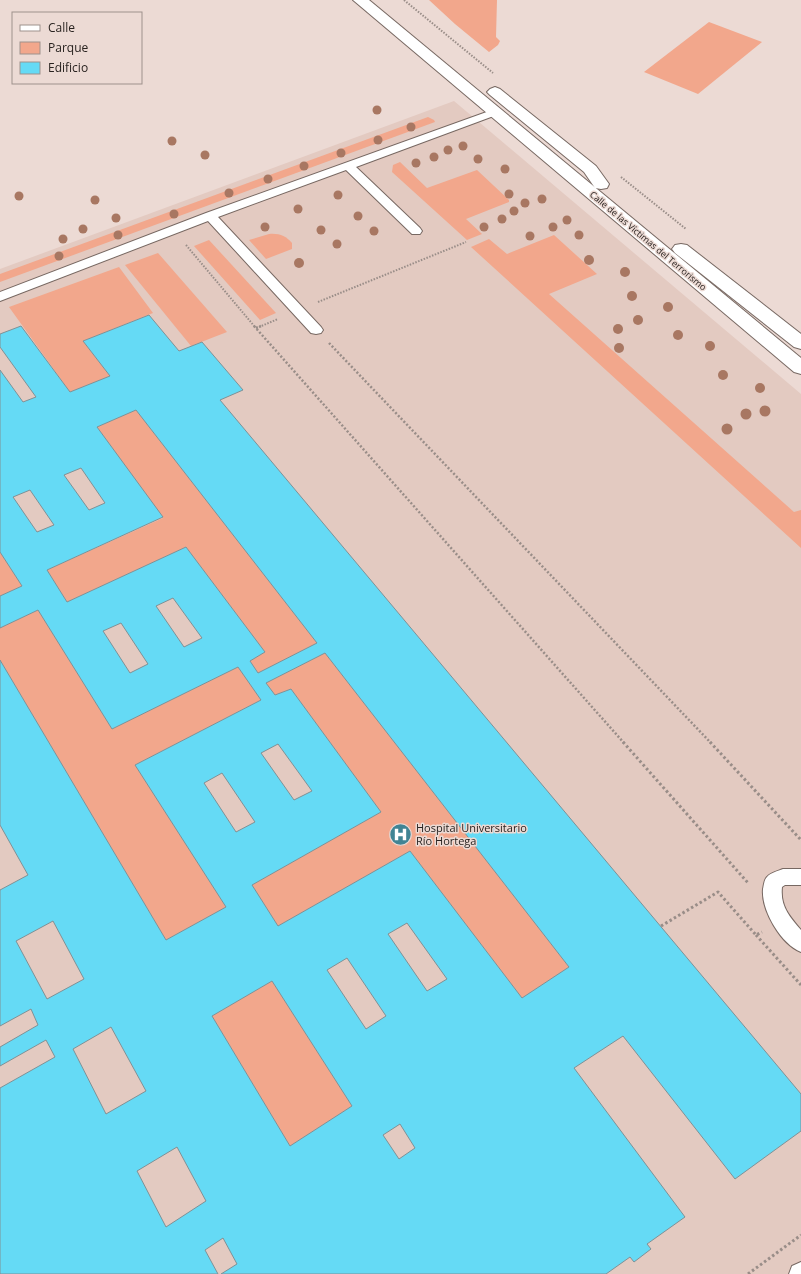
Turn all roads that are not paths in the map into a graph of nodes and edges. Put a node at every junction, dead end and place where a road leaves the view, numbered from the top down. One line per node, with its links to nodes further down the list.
1 (360, 0): 4 (street, Calle de las Víctimas del Terrorismo)
2 (377, 0): 3 (street, Calle de las Víctimas del Terrorismo)
3 (475, 80): 4 (street, Calle de las Víctimas del Terrorismo); 6 (street, Calle de las Víctimas del Terrorismo)
4 (495, 112): 5 (lane); 6 (street, Calle de las Víctimas del Terrorismo); 12 (street, Calle de las Víctimas del Terrorismo)
5 (348, 166): 7 (lane); 8 (lane)
6 (602, 184): 11 (street, Calle de las Víctimas del Terrorismo)
7 (210, 216): 9 (lane); 10 (lane)
8 (416, 231)
9 (0, 296)
10 (316, 330)
11 (801, 343)
12 (801, 368)
13 (801, 877): 14 (lane)
14 (801, 943)

